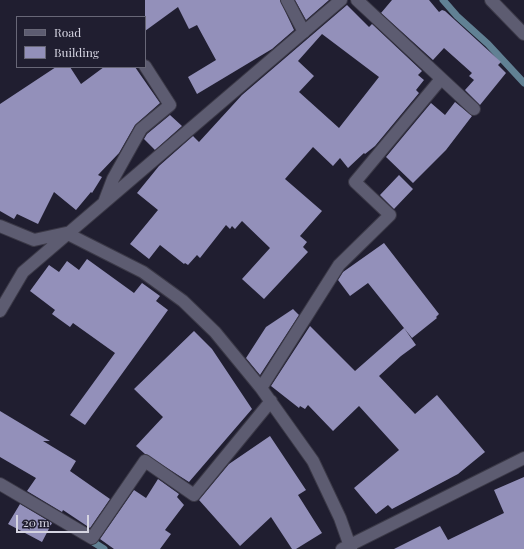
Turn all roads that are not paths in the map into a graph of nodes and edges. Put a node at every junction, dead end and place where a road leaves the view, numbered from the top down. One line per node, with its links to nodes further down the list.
1 (288, 0): 5 (street)
2 (341, 0): 5 (street)
3 (357, 0): 8 (street)
4 (491, 0): 6 (street)
5 (304, 32): 10 (street)
6 (524, 34)
7 (146, 68): 10 (street)
8 (441, 79): 9 (street); 14 (street)
9 (474, 109)
10 (104, 201): 12 (street)
11 (0, 226): 12 (street)
12 (66, 233): 13 (street); 14 (street)
13 (0, 311)
14 (261, 388): 15 (street)
15 (271, 401): 17 (street); 18 (street)
16 (524, 458): 18 (street)
17 (0, 484)
18 (347, 548)

